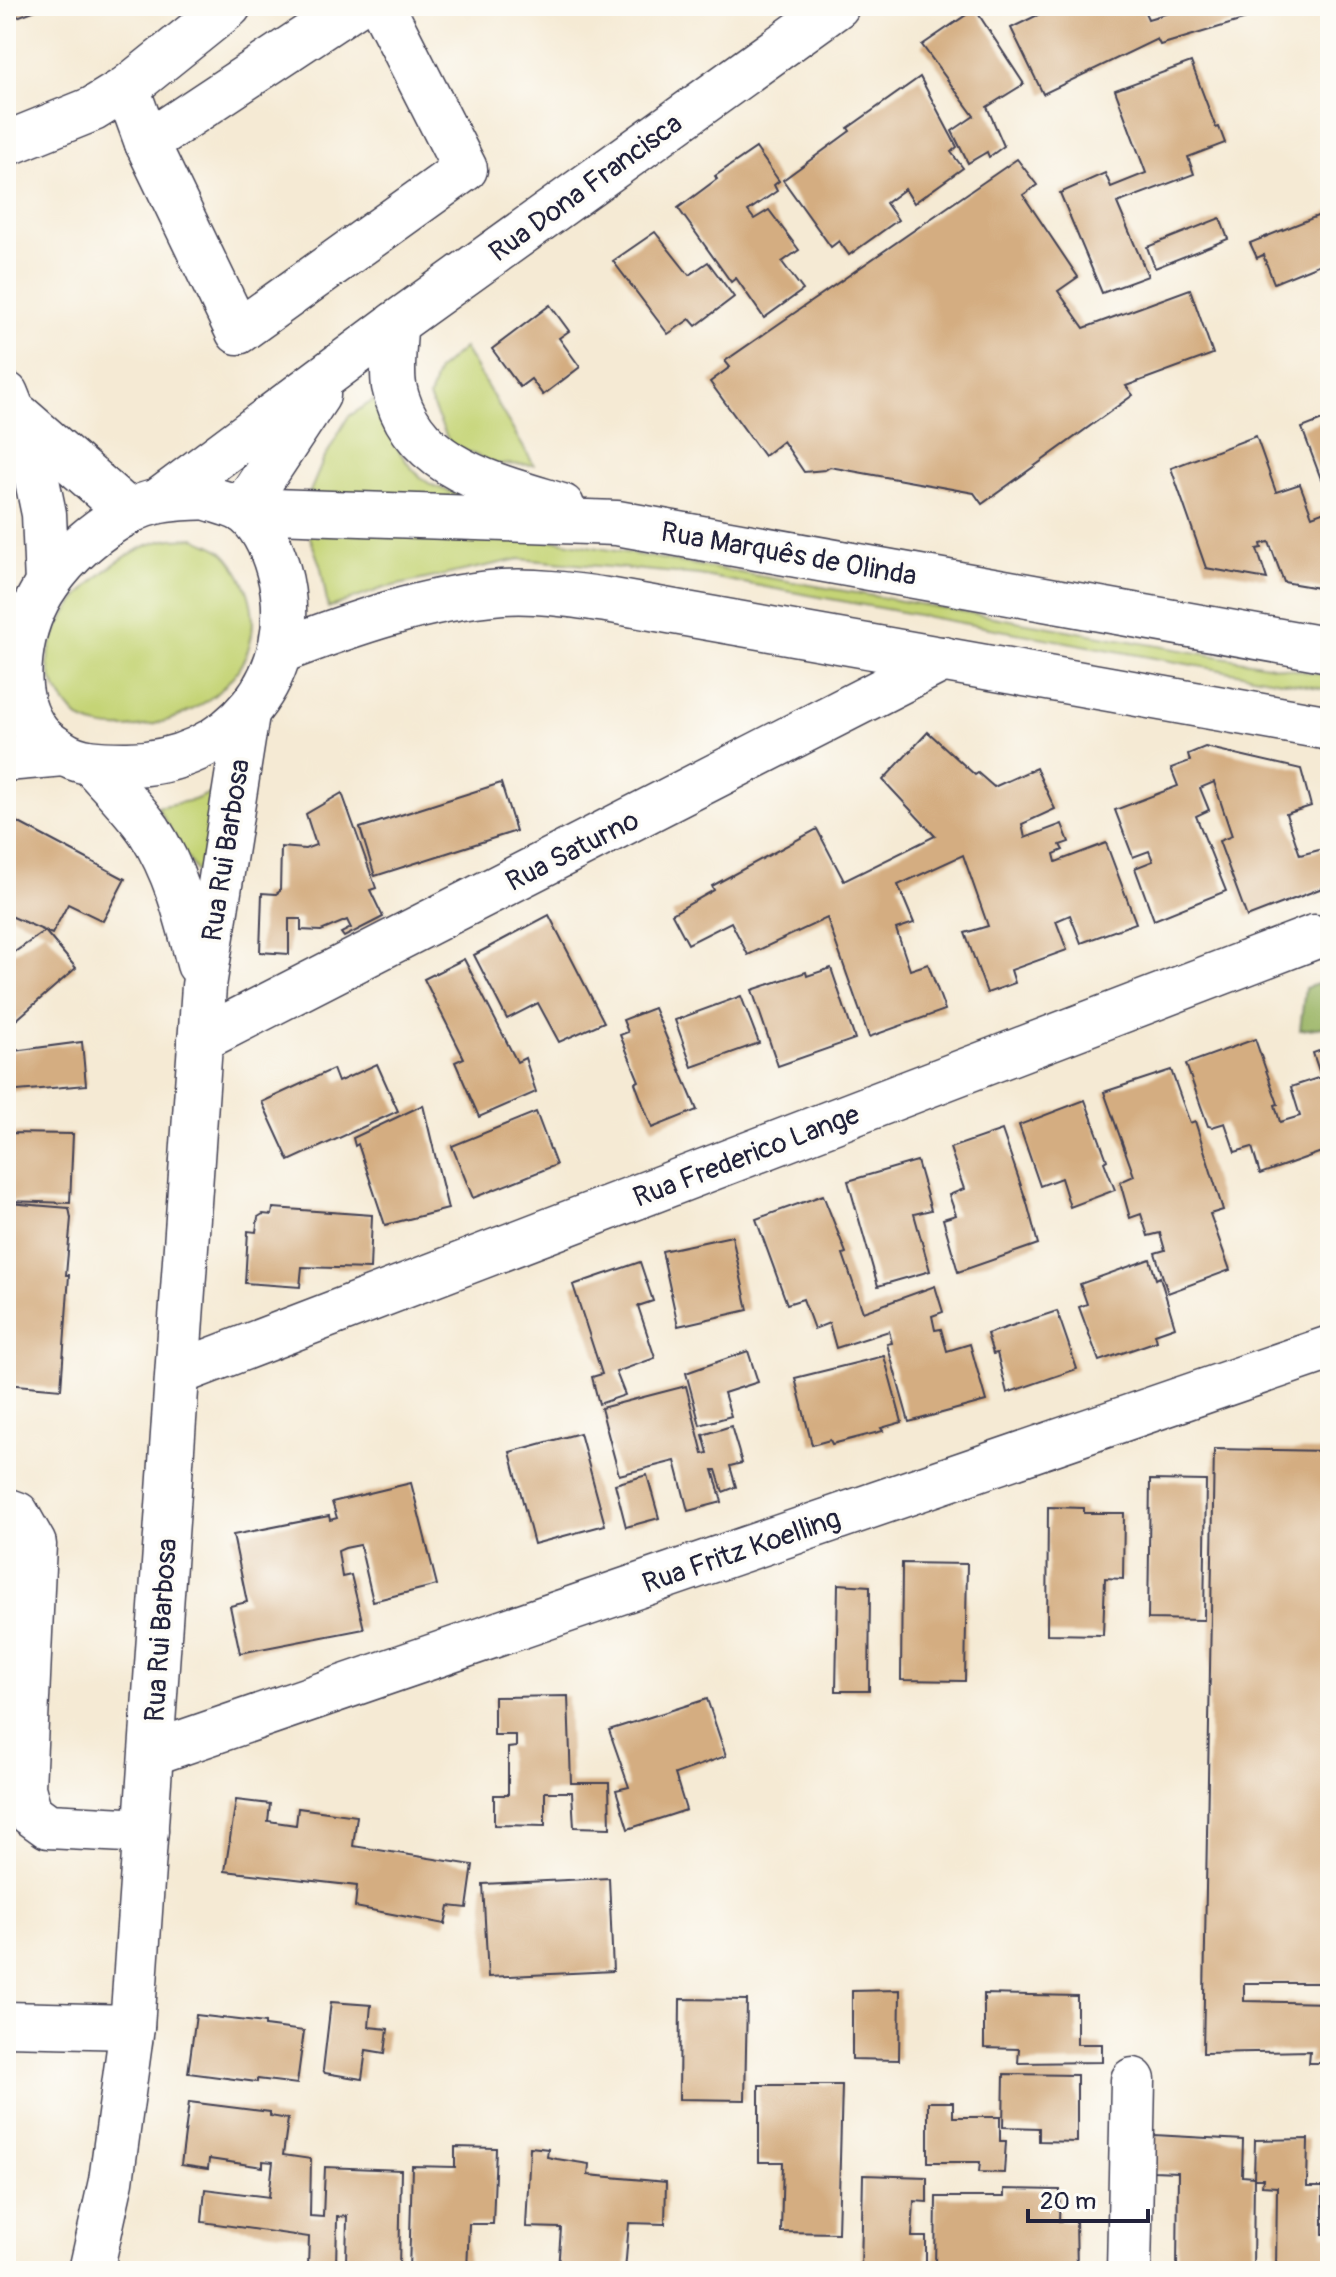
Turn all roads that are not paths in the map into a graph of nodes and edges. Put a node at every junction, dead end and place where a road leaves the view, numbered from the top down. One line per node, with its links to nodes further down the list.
1 (229, 6): 5 (main road)
2 (354, 6): 6 (main road)
3 (382, 6): 6 (main road)
4 (837, 6): 8 (main road, Rua Dona Francisca)
5 (127, 88): 6 (main road); 7 (main road)
6 (147, 143)
7 (6, 144)
8 (395, 324): 9 (main road, Rua Dona Francisca); 13 (main road)
9 (334, 371): 11 (main road, Rua Dona Francisca); 12 (main road, Rua Dona Francisca)
10 (9, 402): 11 (main road); 14 (main road)
11 (145, 506): 12 (main road); 14 (main road)
12 (242, 510): 13 (main road, Rua Marquês de Olinda); 16 (main road)
13 (617, 523): 15 (main road, Rua Marquês de Olinda)
14 (28, 613): 21 (main road)
15 (1330, 650)
16 (281, 651): 17 (main road); 18 (main road)
17 (944, 659): 19 (main road); 24 (main road, Rua Saturno)
18 (247, 714): 21 (main road); 23 (main road, Rua Rui Barbosa)
19 (1330, 728)
20 (6, 759): 21 (main road)
21 (77, 759): 23 (main road, Rua Rui Barbosa)
22 (1314, 937): 26 (main road, Rua Frederico Lange)
23 (204, 986): 24 (main road, Rua Rui Barbosa)
24 (200, 1040): 26 (main road, Rua Rui Barbosa)
25 (1330, 1348): 28 (main road, Rua Fritz Koelling)
26 (178, 1373): 28 (main road, Rua Rui Barbosa)
27 (6, 1510): 29 (main road)
28 (152, 1753): 29 (main road, Rua Rui Barbosa)
29 (146, 1831): 31 (main road, Rua Rui Barbosa)
30 (6, 2024): 31 (main road)
31 (132, 2027): 33 (main road, Rua Rui Barbosa)
32 (1133, 2080): 34 (main road)
33 (91, 2271)
34 (1129, 2271)

